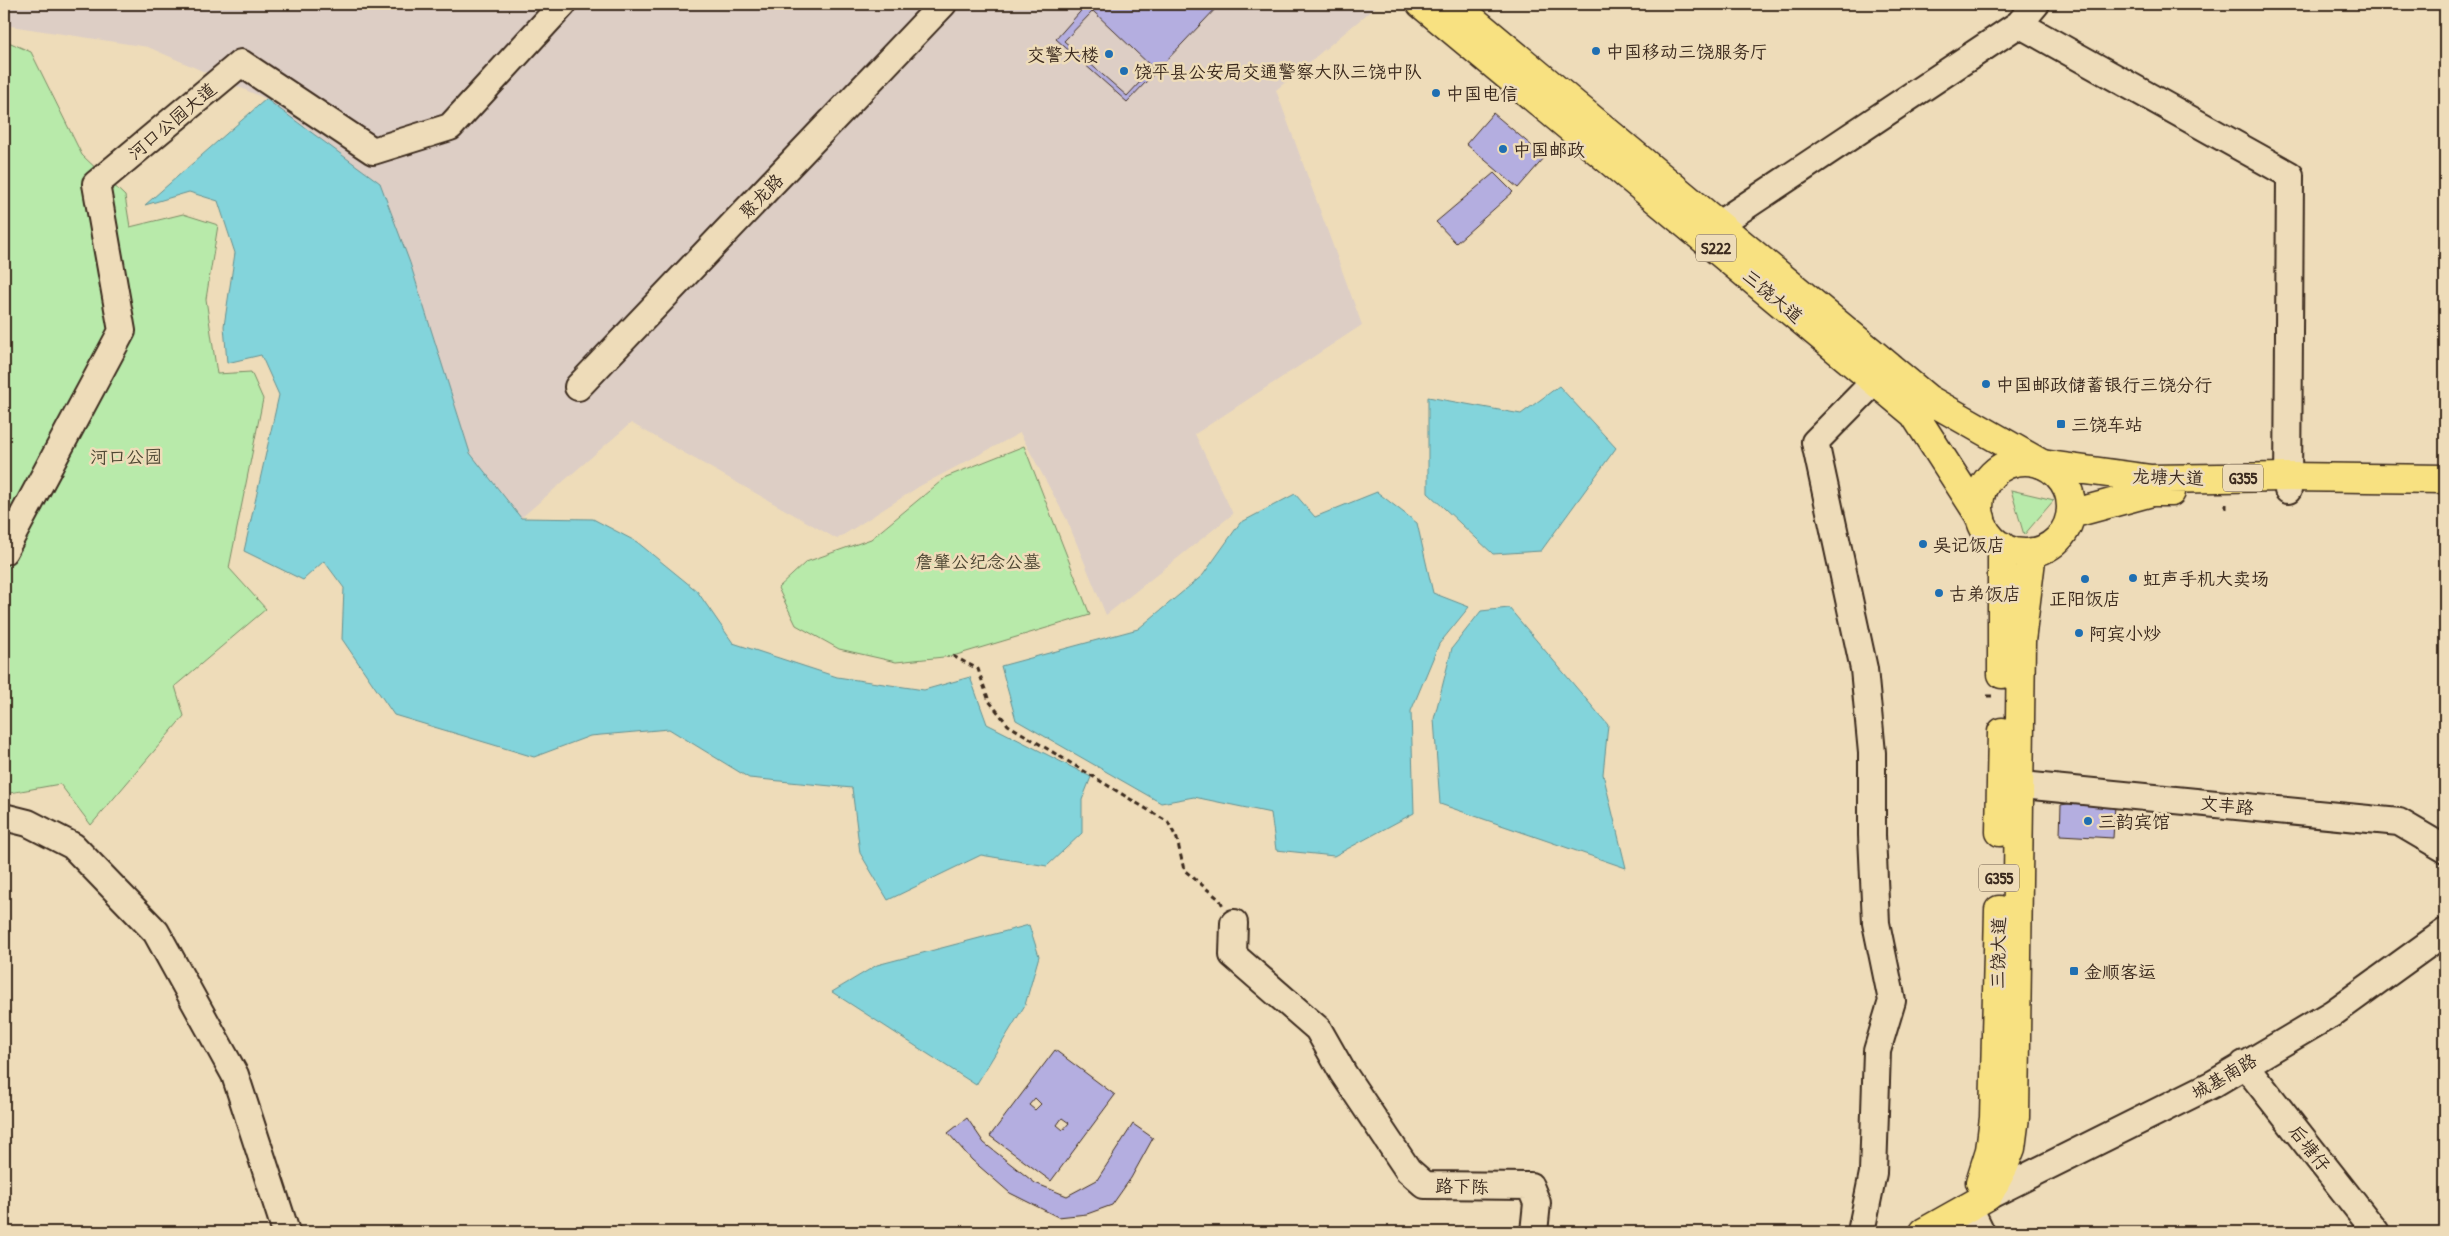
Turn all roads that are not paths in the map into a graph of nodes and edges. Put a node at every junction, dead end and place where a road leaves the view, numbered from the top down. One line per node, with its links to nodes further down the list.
1 (563, 4): 19 (street, 河口公园大道)
2 (943, 4): 9 (street, 聚龙路)
3 (1421, 4): 7 (main road, 三饶大道 / S222)
4 (1454, 4): 7 (main road, 三饶大道 / S222)
5 (2036, 4): 6 (street)
6 (2019, 24): 7 (street); 13 (street)
7 (1710, 230): 8 (main road, 三饶大道 / S222); 10 (main road, 三饶大道 / S222)
8 (1875, 381): 10 (main road, 三饶大道 / S222); 33 (street)
9 (578, 388)
10 (1921, 407): 11 (main road, 三饶大道 / S222); 17 (main road, 三饶大道 / S222)
11 (2042, 464): 14 (main road, 龙塘大道 / G355); 16 (main road); 17 (main road, G355)
12 (2445, 479): 13 (main road, 龙塘大道 / G355)
13 (2288, 484): 14 (main road, 龙塘大道 / G355); 15 (main road, 龙塘大道 / G355)
14 (2151, 486): 16 (main road, 龙塘大道 / G355)
15 (2445, 491)
16 (2071, 514): 20 (main road)
17 (1981, 518): 18 (main road)
18 (2002, 546): 20 (main road); 21 (main road, 三饶大道 / G355)
19 (4, 551)
20 (2032, 552): 21 (main road, 三饶大道 / G355)
21 (2012, 640): 22 (main road, 三饶大道 / G355)
22 (2011, 784): 24 (street, 文丰路); 28 (main road, 三饶大道 / G355); 30 (main road, 三饶大道 / G355)
23 (4, 817): 31 (street)
24 (2445, 849)
25 (1234, 923): 32 (street, 路下陈)
26 (2445, 932): 27 (street, 城基南路)
27 (2244, 1064): 29 (street, 城基南路); 36 (street, 后塘仔)
28 (2007, 1158): 29 (street); 30 (main road, 三饶大道 / G355)
29 (2035, 1173): 30 (street, 城基南路)
30 (1979, 1202): 34 (main road); 35 (street)
31 (286, 1232)
32 (1534, 1232)
33 (1861, 1232)
34 (1924, 1232)
35 (1981, 1232)
36 (2376, 1232)

